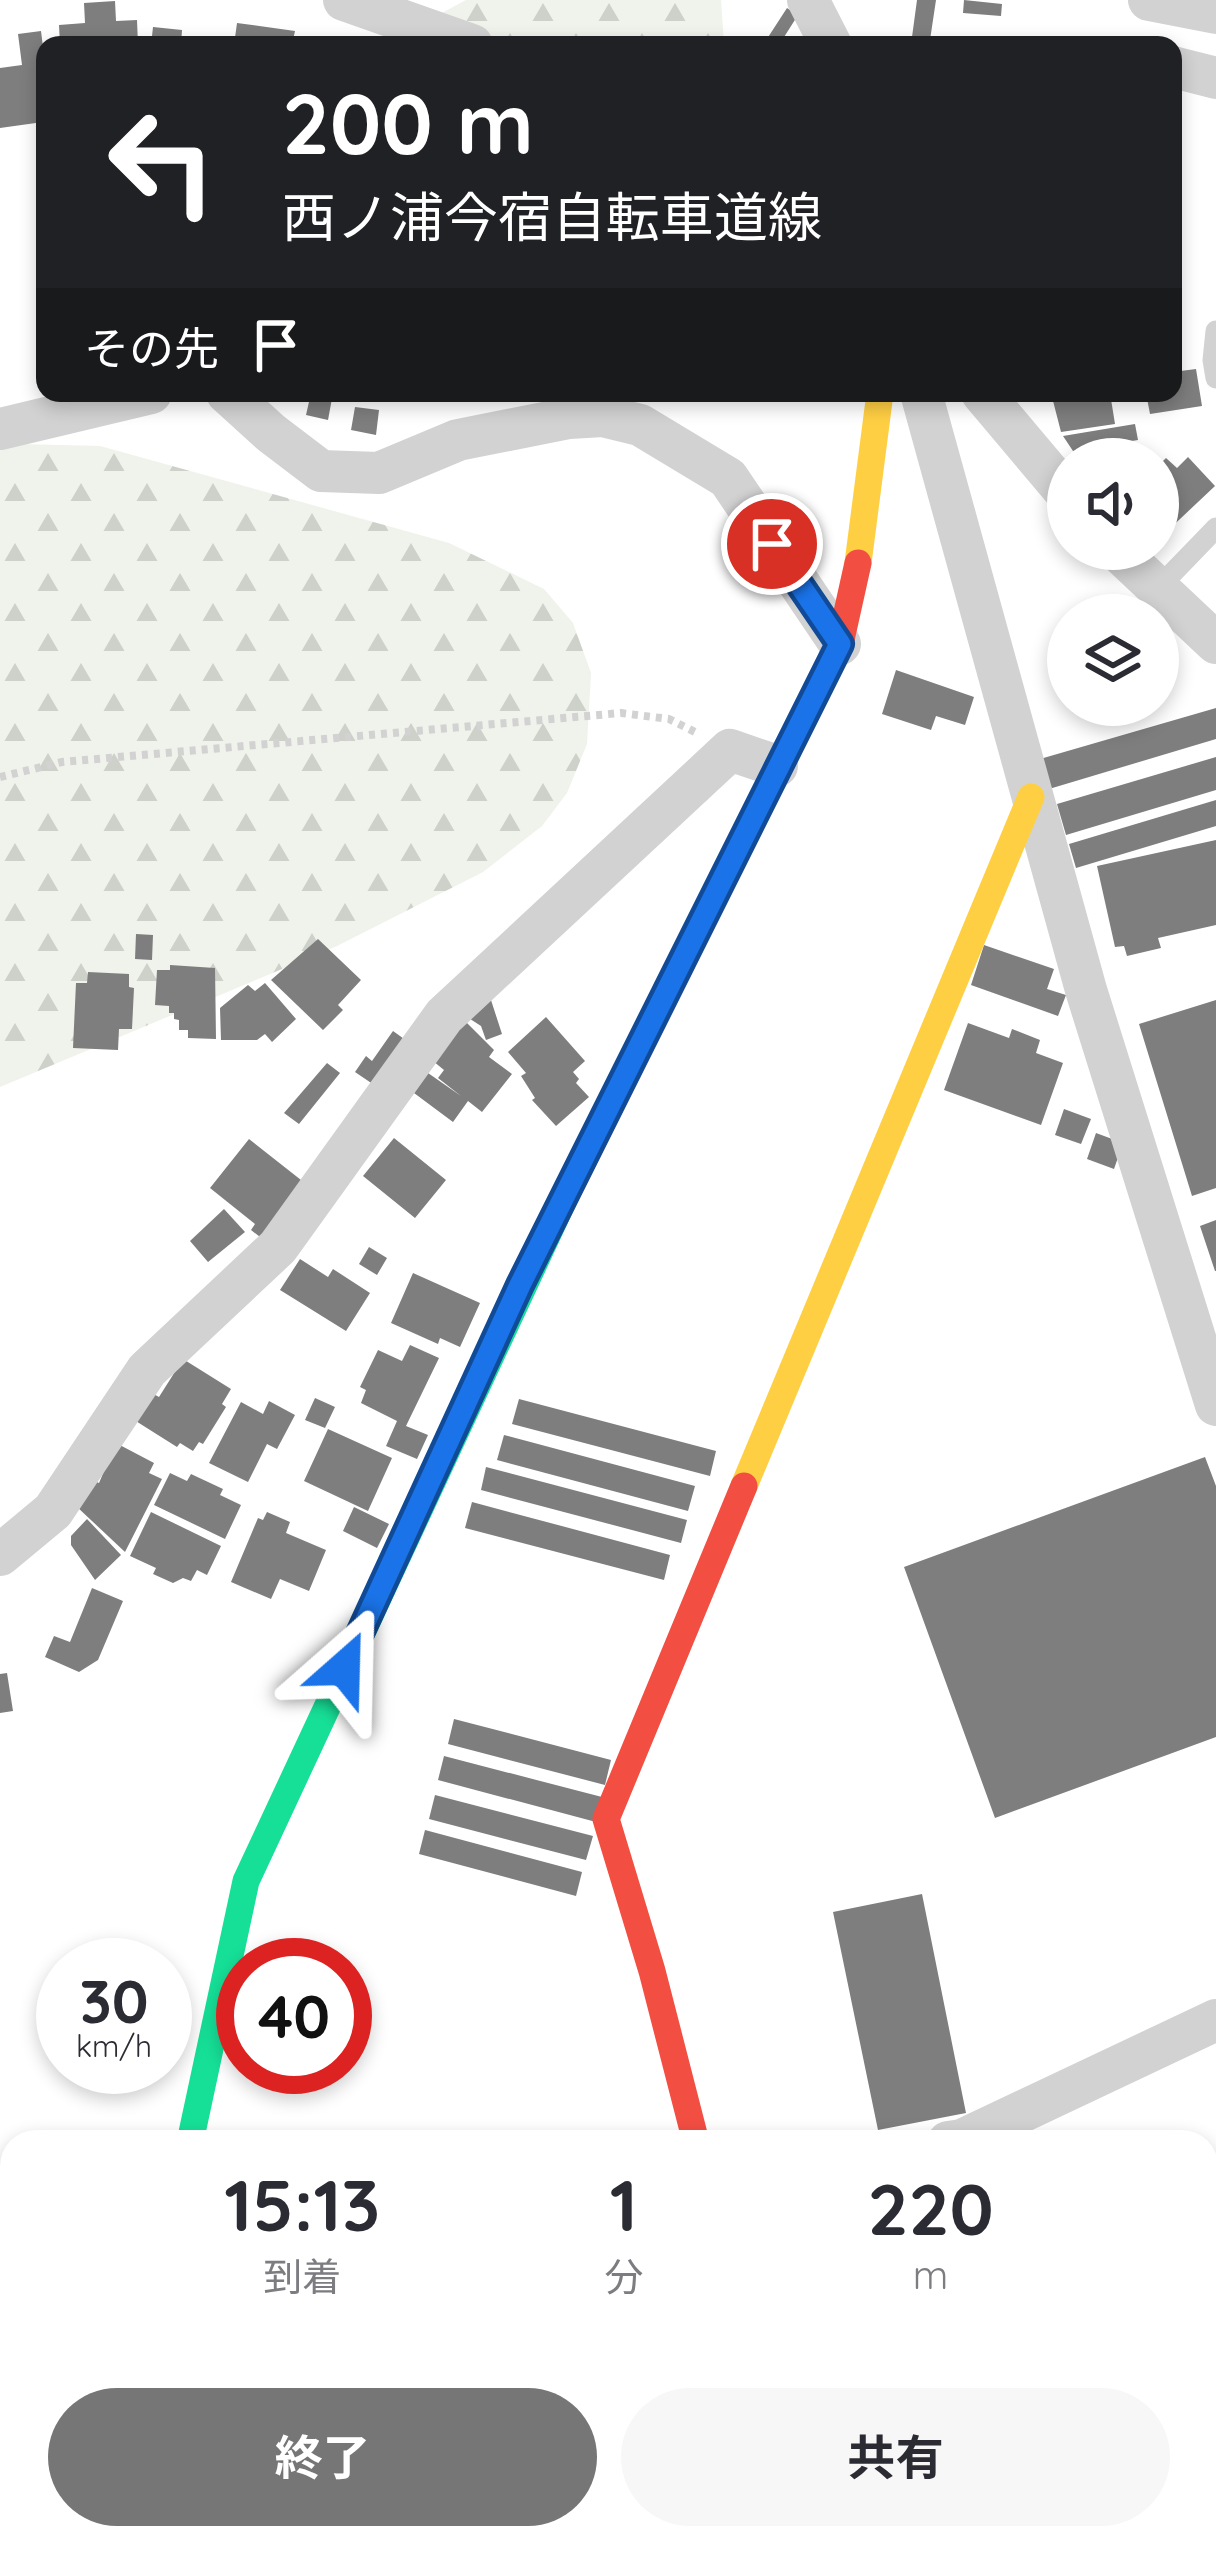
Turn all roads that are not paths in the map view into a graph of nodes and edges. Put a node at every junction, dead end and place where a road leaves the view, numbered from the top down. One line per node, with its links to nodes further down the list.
1 (344, 0): 5 (street)
2 (808, 0): 6 (street)
3 (1149, 0): 4 (street)
4 (1216, 13)
5 (446, 36)
6 (826, 36)
7 (1182, 69): 8 (street)
8 (1216, 78)
9 (1216, 331): 10 (lane)
10 (1216, 378)
11 (113, 402): 16 (street)
12 (237, 402): 21 (street)
13 (879, 402): 21 (street)
14 (924, 402): 24 (street)
15 (990, 402): 17 (street)
16 (0, 429)
17 (1047, 470)
18 (1216, 528): 20 (lane)
19 (1139, 570): 20 (street)
20 (1158, 588): 22 (street)
21 (840, 644): 23 (street)
22 (1216, 644)
23 (777, 766): 26 (street); 28 (street)
24 (1030, 797): 25 (street); 29 (street)
25 (1216, 1406)
26 (0, 1556)
27 (1216, 2020): 30 (street)
28 (193, 2130)
29 (693, 2130)
30 (983, 2130)

